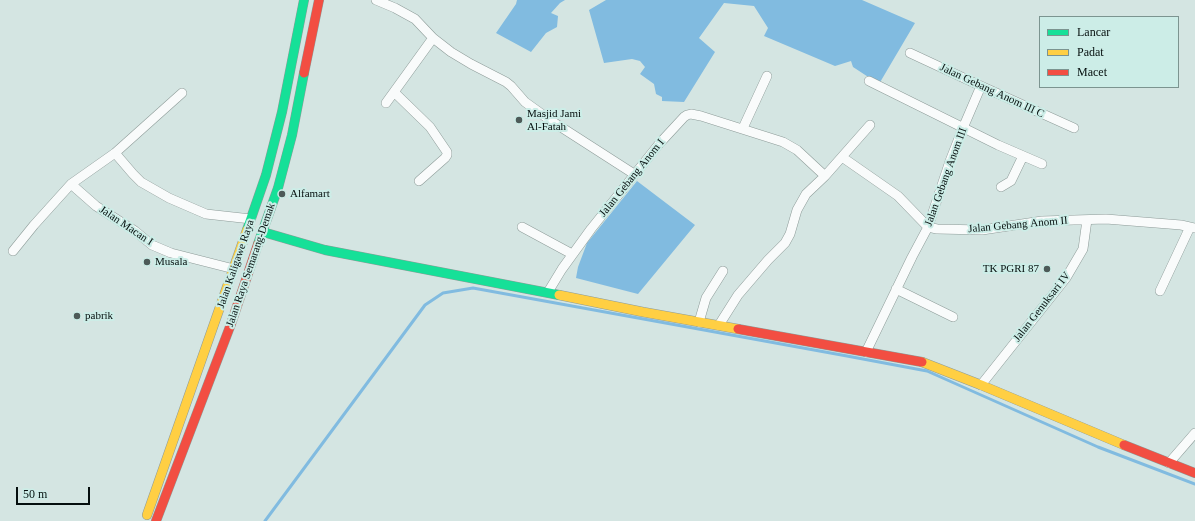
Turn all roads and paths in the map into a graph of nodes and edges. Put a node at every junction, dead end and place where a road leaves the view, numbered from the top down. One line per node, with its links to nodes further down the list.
1 (304, 0): 25 (main road, Jalan Kaligawe Raya)
2 (319, 0): 30 (main road, Jalan Raya Semarang-Demak)
3 (376, 0): 4 (street)
4 (433, 38): 9 (street); 20 (street)
5 (910, 52): 8 (street, Jalan Gebang Anom III C)
6 (767, 76): 13 (street)
7 (869, 81): 14 (street)
8 (981, 86): 14 (street, Jalan Gebang Anom III); 15 (street, Jalan Gebang Anom III C)
9 (394, 92): 11 (street); 22 (street)
10 (182, 93): 16 (street)
11 (386, 103)
12 (870, 125): 18 (street)
13 (743, 128): 20 (street, Jalan Gebang Anom I); 21 (street)
14 (963, 128): 17 (street); 28 (street, Jalan Gebang Anom III)
15 (1074, 128)
16 (115, 153): 23 (street); 25 (street)
17 (1023, 156): 19 (street); 24 (street)
18 (842, 157): 21 (street); 28 (street)
19 (1042, 164)
20 (634, 174): 32 (street, Jalan Gebang Anom I)
21 (825, 176): 40 (street)
22 (419, 181)
23 (71, 184): 31 (street); 33 (street, Jalan Macan I)
24 (1001, 187)
25 (251, 219): 33 (main road, Jalan Kaligawe Raya)
26 (1087, 220): 28 (street, Jalan Gebang Anom II); 29 (street, Jalan Gebang Anom II); 42 (street, Jalan Genuksari IV)
27 (522, 227): 32 (street)
28 (928, 227): 35 (street, Jalan Gebang Anom III)
29 (1192, 228): 36 (street)
30 (263, 232): 37 (main road); 47 (main road, Jalan Raya Semarang-Demak)
31 (13, 251)
32 (572, 254): 37 (street, Jalan Gebang Anom I)
33 (234, 269): 46 (main road, Jalan Kaligawe Raya)
34 (723, 271): 39 (street)
35 (896, 289): 38 (street); 41 (street, Jalan Gebang Anom III)
36 (1160, 291)
37 (548, 292): 39 (main road)
38 (953, 317)
39 (699, 322): 40 (main road)
40 (719, 325): 41 (main road)
41 (866, 352): 42 (main road)
42 (981, 385): 44 (main road)
43 (1195, 433): 44 (street)
44 (1169, 463): 45 (main road)
45 (1195, 473)
46 (142, 517)
47 (156, 521)

